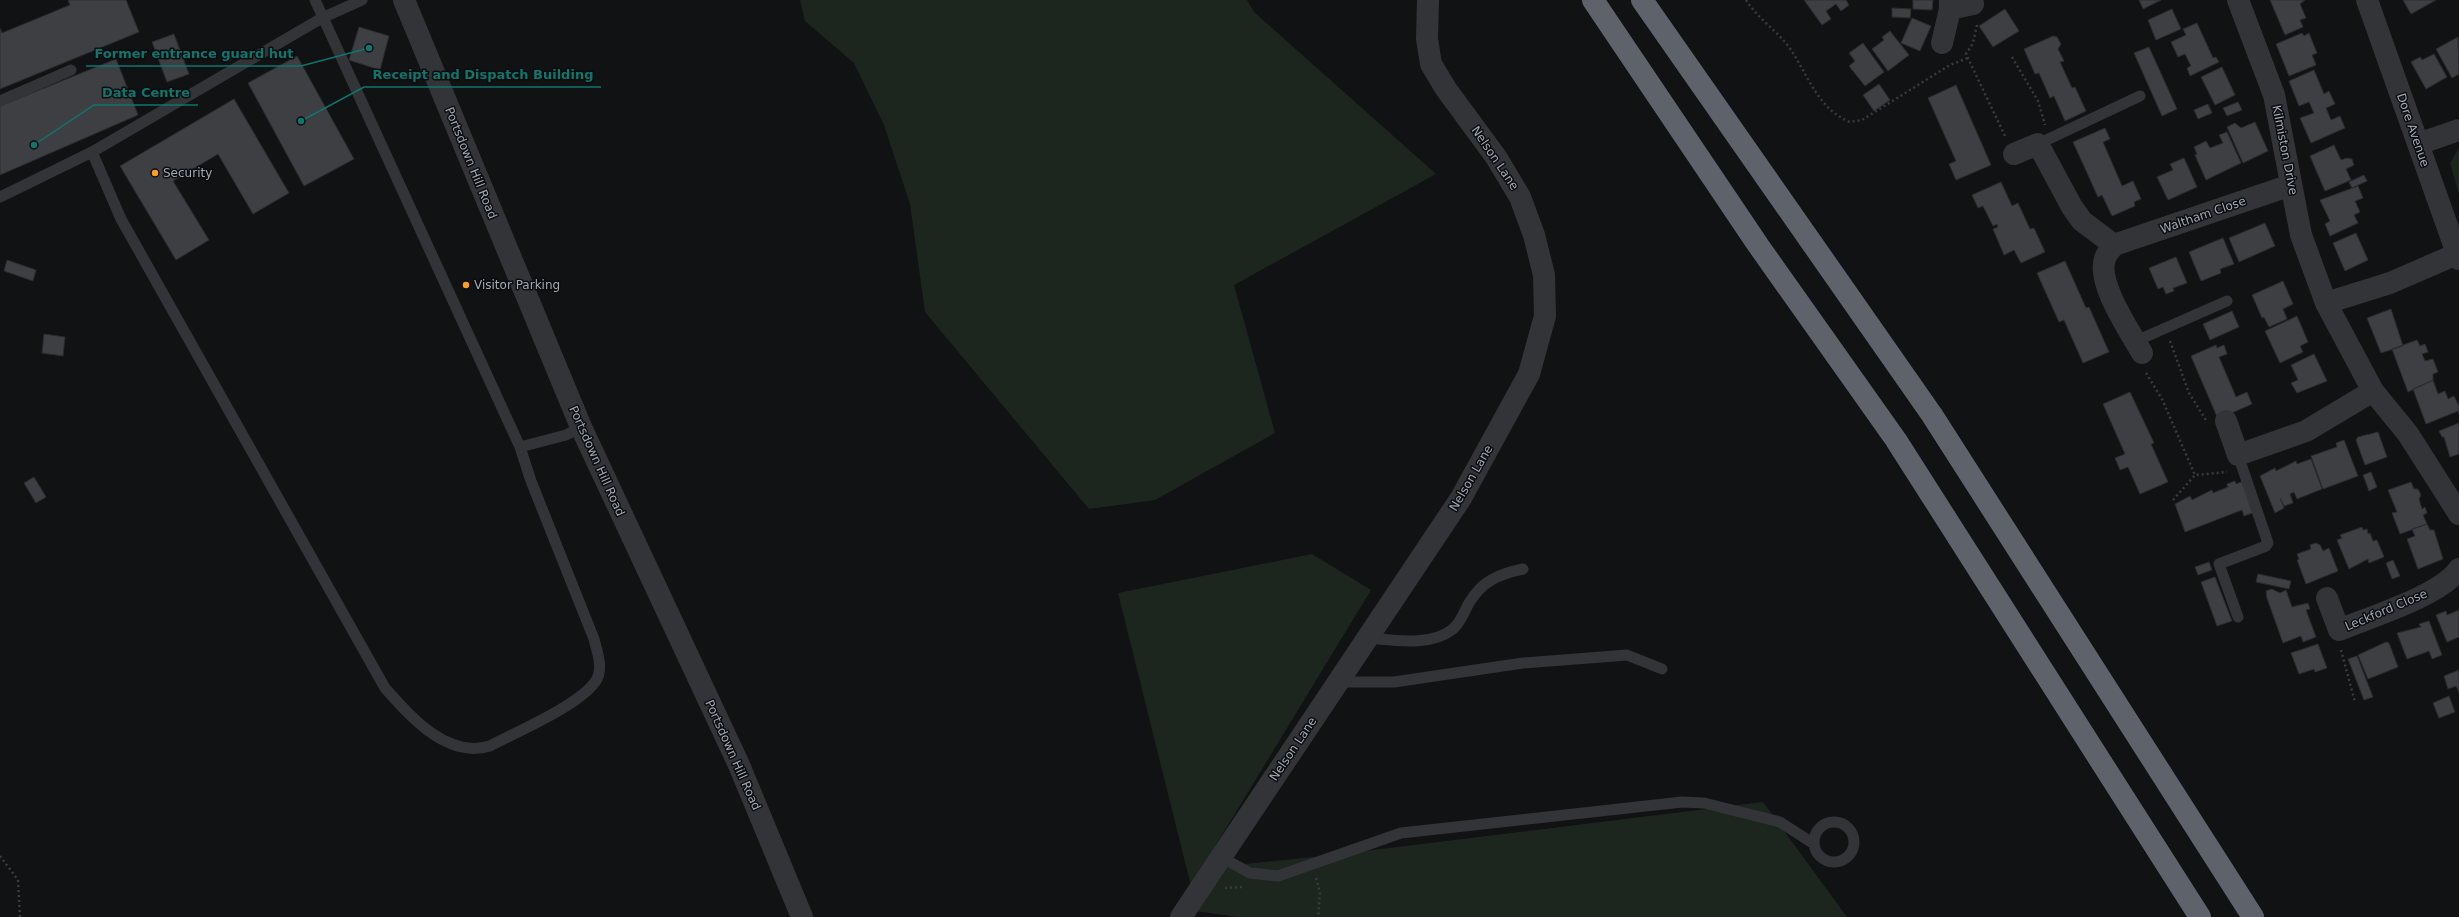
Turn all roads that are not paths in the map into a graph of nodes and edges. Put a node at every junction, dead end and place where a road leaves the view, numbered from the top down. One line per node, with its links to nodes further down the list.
1 (315, 0): 11 (lane)
2 (362, 0): 11 (lane)
3 (404, 0): 30 (street, Portsdown Hill Road)
4 (1428, 0): 38 (street, Nelson Lane)
5 (1593, 0): 45 (highway)
6 (1642, 0): 46 (highway)
7 (2238, 0): 21 (street, Kilmiston Drive)
8 (2367, 0): 18 (street, Dore Avenue)
9 (1950, 4): 10 (street); 12 (street)
10 (1973, 4)
11 (322, 18): 19 (lane); 31 (lane)
12 (1942, 43)
13 (71, 70): 15 (lane)
14 (2140, 96): 17 (lane)
15 (0, 101)
16 (2459, 130): 18 (street)
17 (2044, 142): 20 (street); 23 (street)
18 (2418, 144): 24 (street, Dore Avenue)
19 (92, 152): 22 (lane); 31 (lane)
20 (2014, 154)
21 (2291, 185): 23 (street, Waltham Close); 26 (street, Kilmiston Drive)
22 (0, 197)
23 (2114, 246): 27 (street)
24 (2458, 256): 26 (street)
25 (2227, 301): 27 (lane)
26 (2326, 303): 28 (street, Kilmiston Drive)
27 (2139, 347)
28 (2373, 391): 32 (street); 33 (street, Kilmiston Drive)
29 (2226, 421): 32 (street)
30 (581, 427): 31 (lane); 43 (street, Portsdown Hill Road)
31 (520, 446)
32 (2241, 460): 37 (lane)
33 (2459, 514)
34 (1523, 569): 38 (lane)
35 (2459, 569): 36 (street, Leckford Close)
36 (2327, 598)
37 (2238, 617)
38 (1367, 638): 40 (street, Nelson Lane)
39 (1662, 669): 40 (lane)
40 (1337, 682): 42 (street, Nelson Lane)
41 (1814, 844): 42 (lane)
42 (1221, 857): 44 (street, Nelson Lane)
43 (802, 917)
44 (1181, 917)
45 (2200, 917)
46 (2253, 917)

